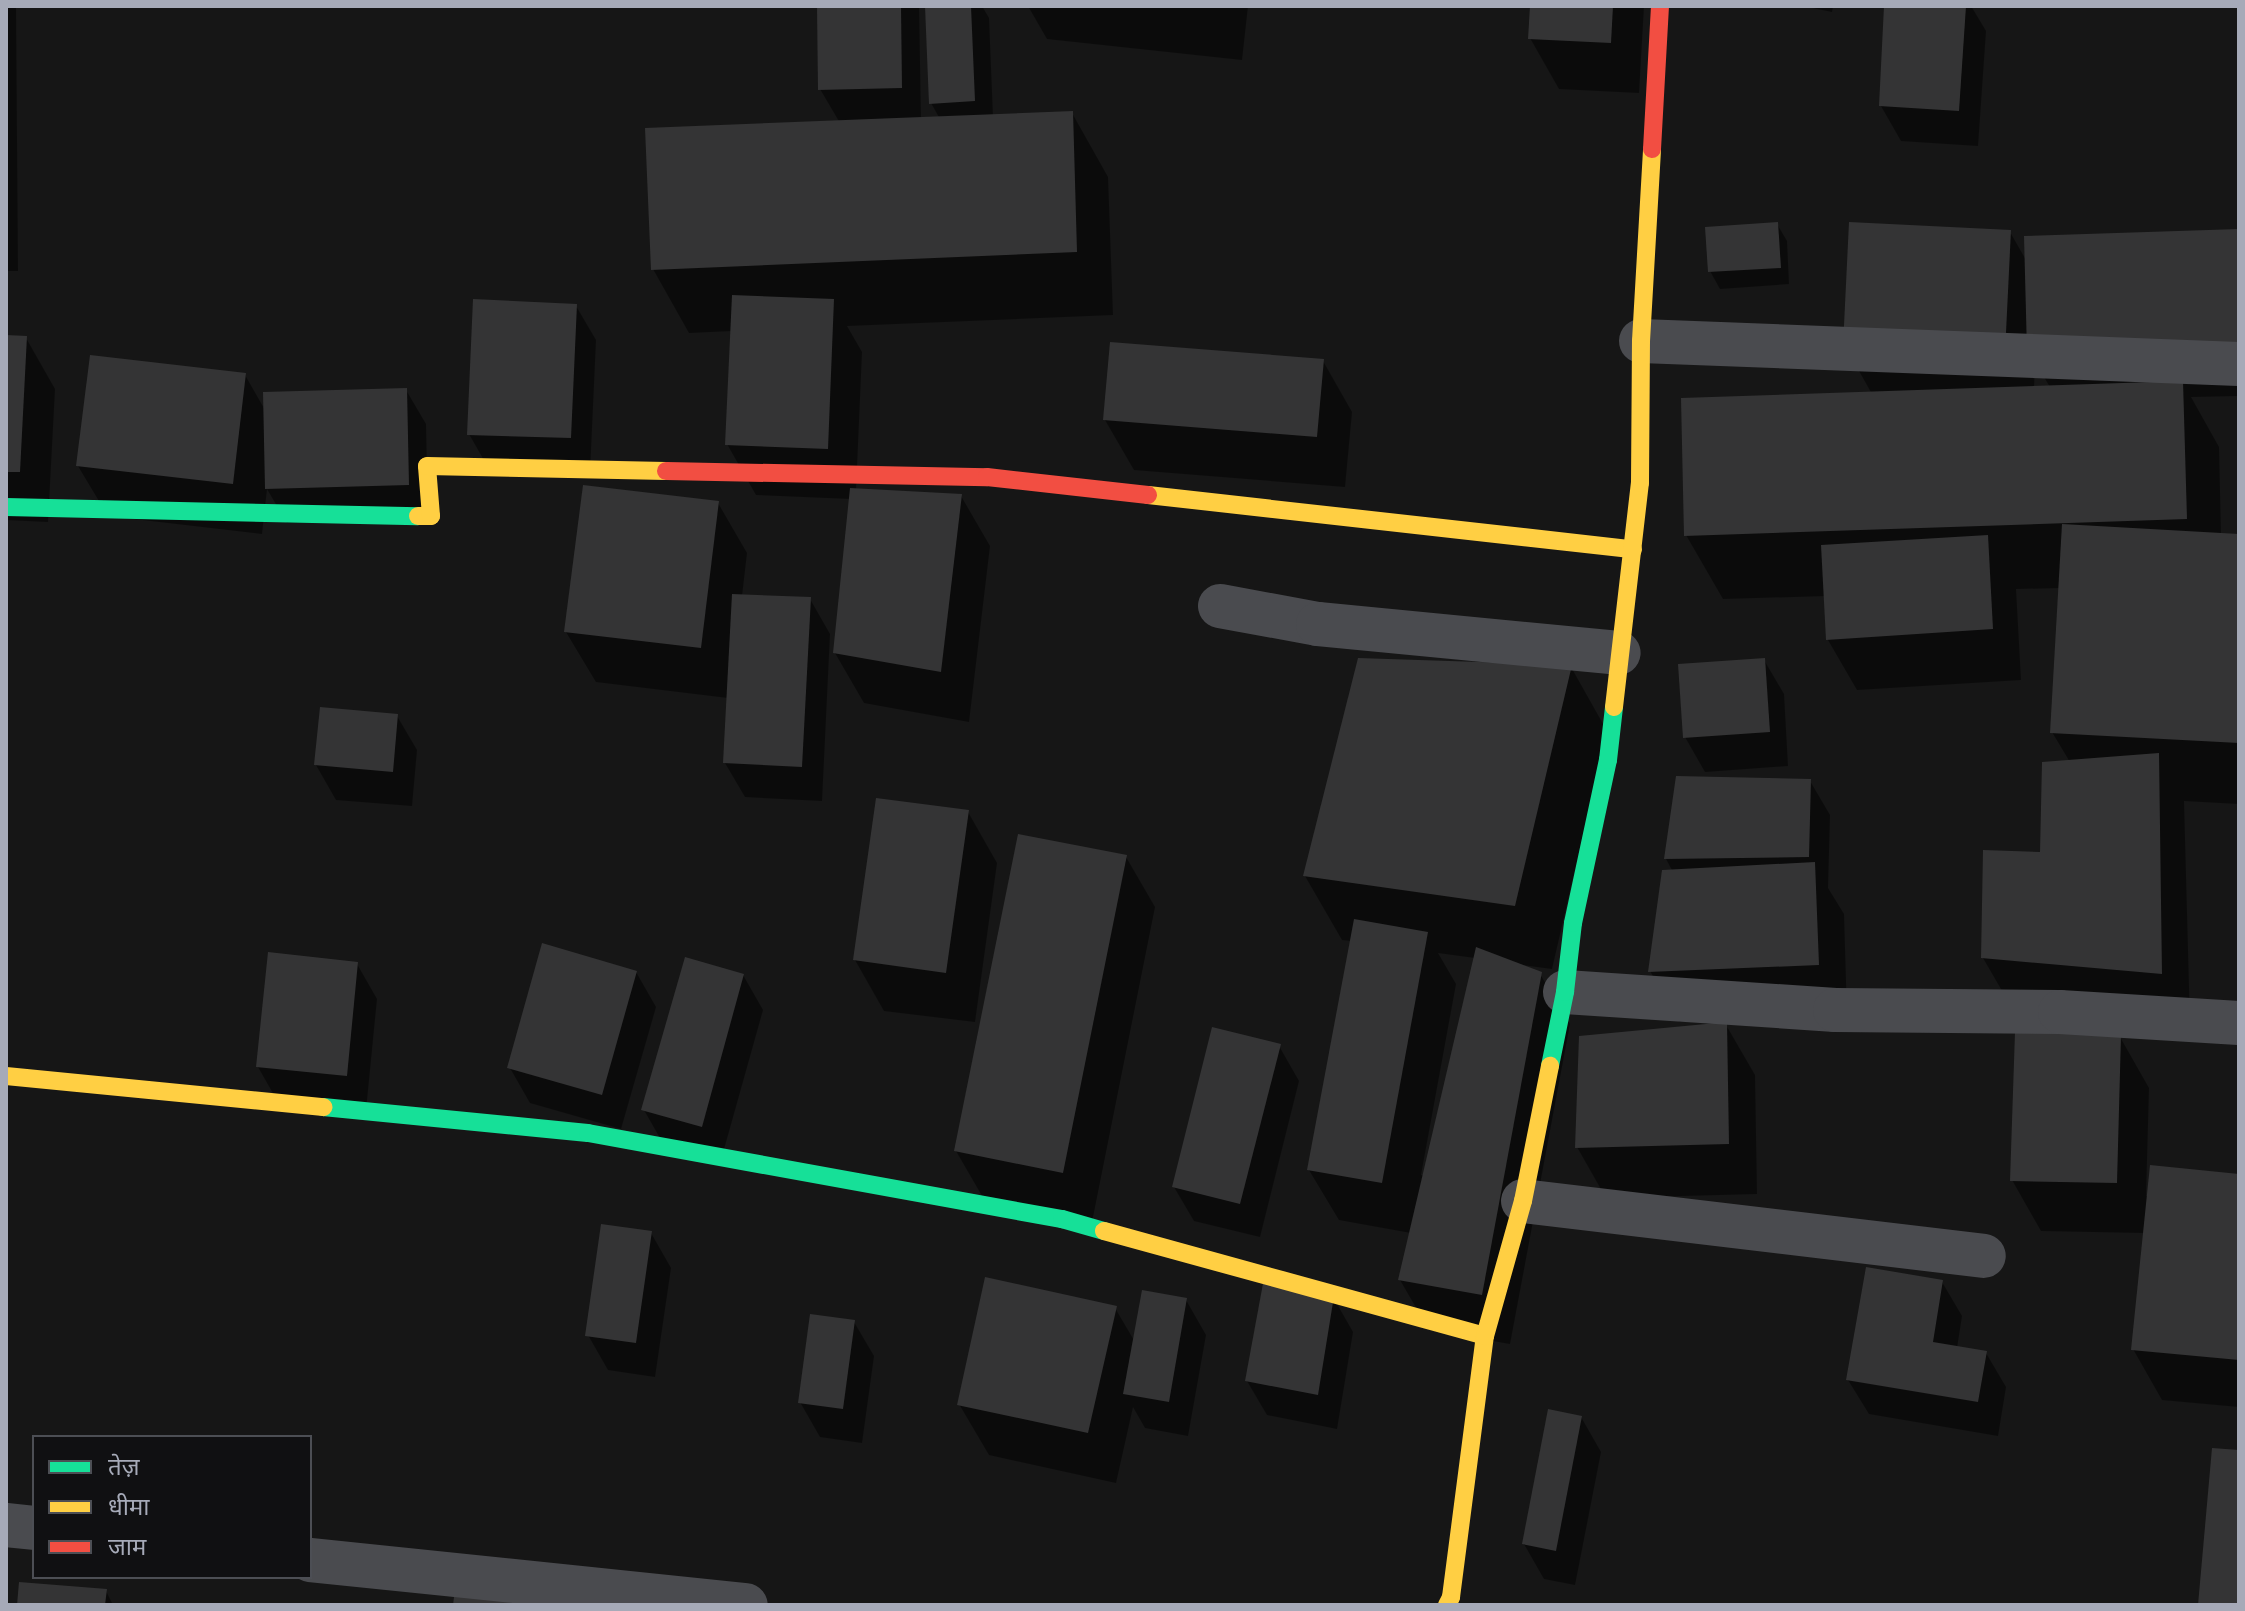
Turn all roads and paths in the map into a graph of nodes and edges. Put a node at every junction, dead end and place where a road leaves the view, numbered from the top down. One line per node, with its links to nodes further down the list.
1 (1660, 6): 2 (street)
2 (1641, 341): 3 (street); 5 (street)
3 (2239, 364)
4 (6, 507): 5 (street)
5 (1633, 549): 7 (street)
6 (1220, 606): 7 (street)
7 (1619, 653): 8 (street)
8 (1565, 992): 9 (street); 11 (street)
9 (2239, 1023)
10 (6, 1076): 13 (street)
11 (1523, 1201): 12 (street); 13 (street)
12 (1984, 1256)
13 (1485, 1336): 18 (street)
14 (6, 1525): 15 (street)
15 (32, 1528)
16 (312, 1560): 17 (street)
17 (746, 1605)
18 (1447, 1605)

